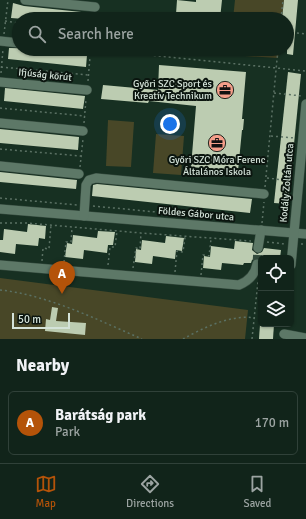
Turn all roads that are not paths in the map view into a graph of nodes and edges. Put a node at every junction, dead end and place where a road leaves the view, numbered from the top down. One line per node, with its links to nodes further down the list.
1 (25, 0): 2 (street)
2 (95, 7)
3 (0, 41): 4 (street)
4 (12, 42)
5 (0, 82): 6 (street, Ifjúság körút)
6 (87, 90)
7 (306, 104): 16 (street, Kodály Zoltán utca)
8 (0, 123): 9 (street)
9 (83, 131)
10 (0, 166): 11 (street)
11 (79, 174)
12 (264, 194): 14 (street)
13 (0, 209): 14 (street, Földes Gábor utca)
14 (84, 216): 15 (street, Földes Gábor utca)
15 (261, 226): 16 (street, Földes Gábor utca); 18 (street)
16 (294, 233): 17 (street, Földes Gábor utca); 19 (street, Kodály Zoltán utca)
17 (306, 234)
18 (258, 245)
19 (292, 255)
20 (257, 264): 21 (street)
21 (0, 265)
22 (284, 336): 23 (street)
23 (306, 338)

